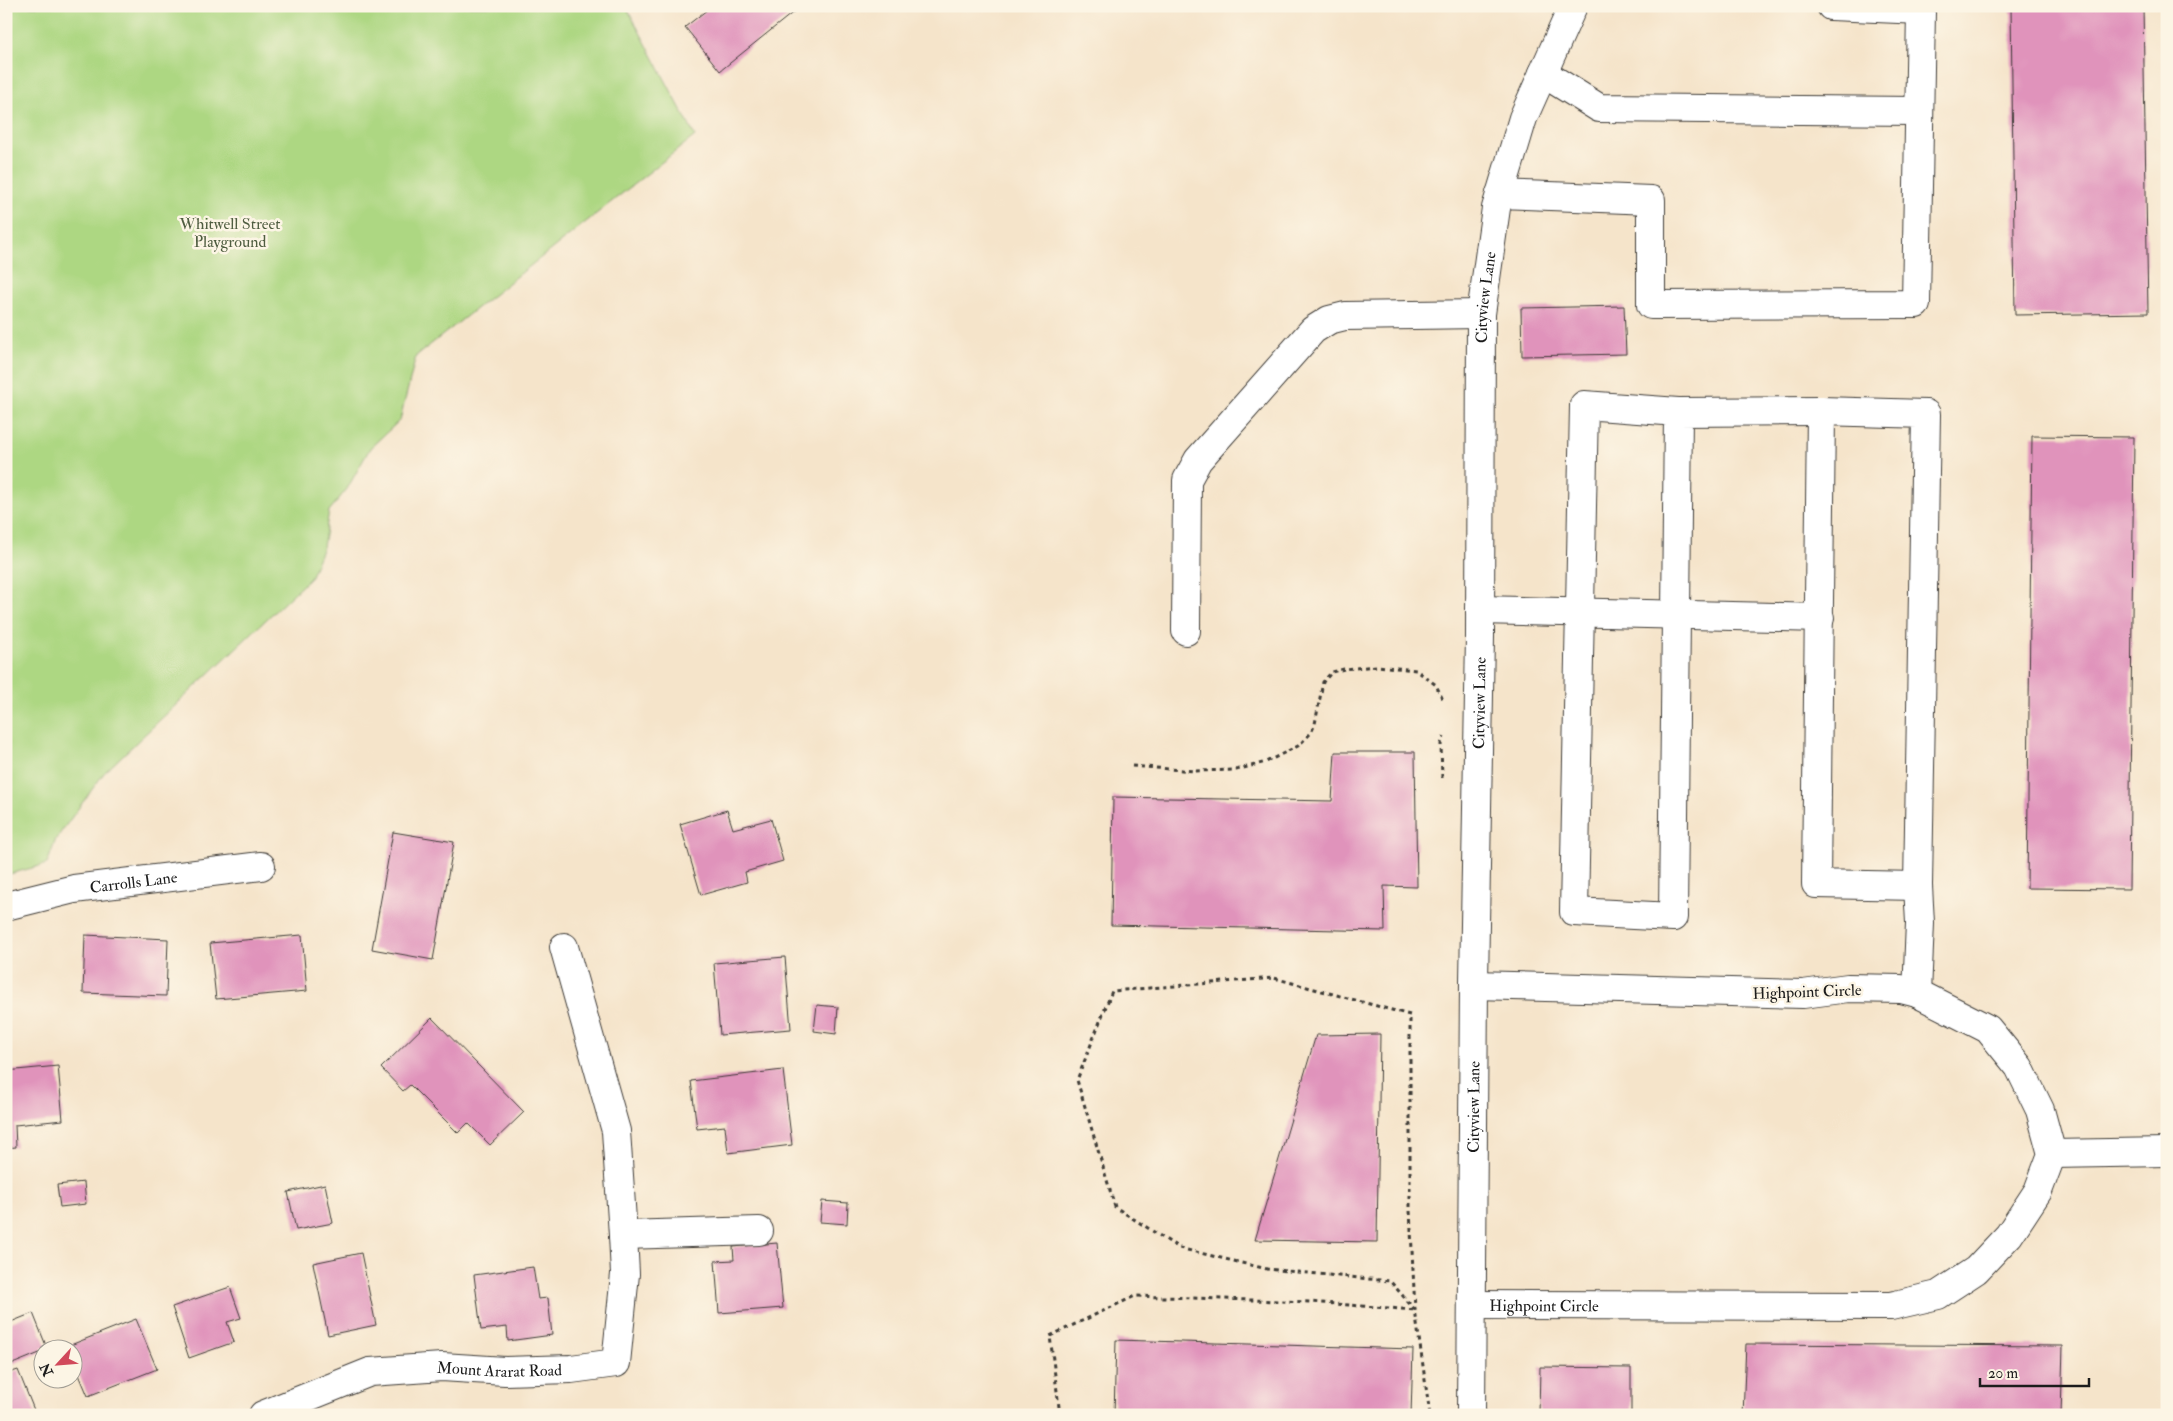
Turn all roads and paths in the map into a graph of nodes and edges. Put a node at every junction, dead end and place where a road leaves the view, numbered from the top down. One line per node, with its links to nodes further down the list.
1 (1573, 6): 4 (street, Cityview Lane)
2 (1831, 6): 3 (street)
3 (1921, 8): 5 (street)
4 (1543, 73): 5 (street); 6 (street, Cityview Lane)
5 (1918, 111): 6 (street)
6 (1500, 194): 7 (street, Cityview Lane)
7 (1481, 314): 10 (street, Cityview Lane); 14 (street)
8 (1821, 411): 9 (street); 13 (street); 20 (street)
9 (1678, 412): 11 (street); 12 (street)
10 (1480, 610): 11 (street); 23 (street, Cityview Lane)
11 (1579, 611): 12 (street); 12 (street)
12 (1676, 614): 13 (street)
13 (1820, 618): 20 (street)
14 (1186, 631)
15 (1448, 708): 17 (path)
16 (1446, 730): 18 (path)
17 (1132, 766)
18 (1442, 783)
19 (261, 866): 21 (street, Carrolls Lane)
20 (1918, 886): 24 (street)
21 (6, 906)
22 (564, 947): 28 (street)
23 (1474, 985): 24 (street, Highpoint Circle); 29 (street, Cityview Lane)
24 (1917, 993): 26 (street, Highpoint Circle)
25 (2167, 1152): 26 (street)
26 (2052, 1154): 29 (street, Highpoint Circle)
27 (759, 1231): 28 (street)
28 (624, 1235): 31 (street, Mount Ararat Road)
29 (1473, 1305): 34 (street, Cityview Lane)
30 (1415, 1310): 30 (path); 32 (path); 33 (path)
31 (263, 1415)
32 (1060, 1415)
33 (1430, 1415)
34 (1471, 1415)

